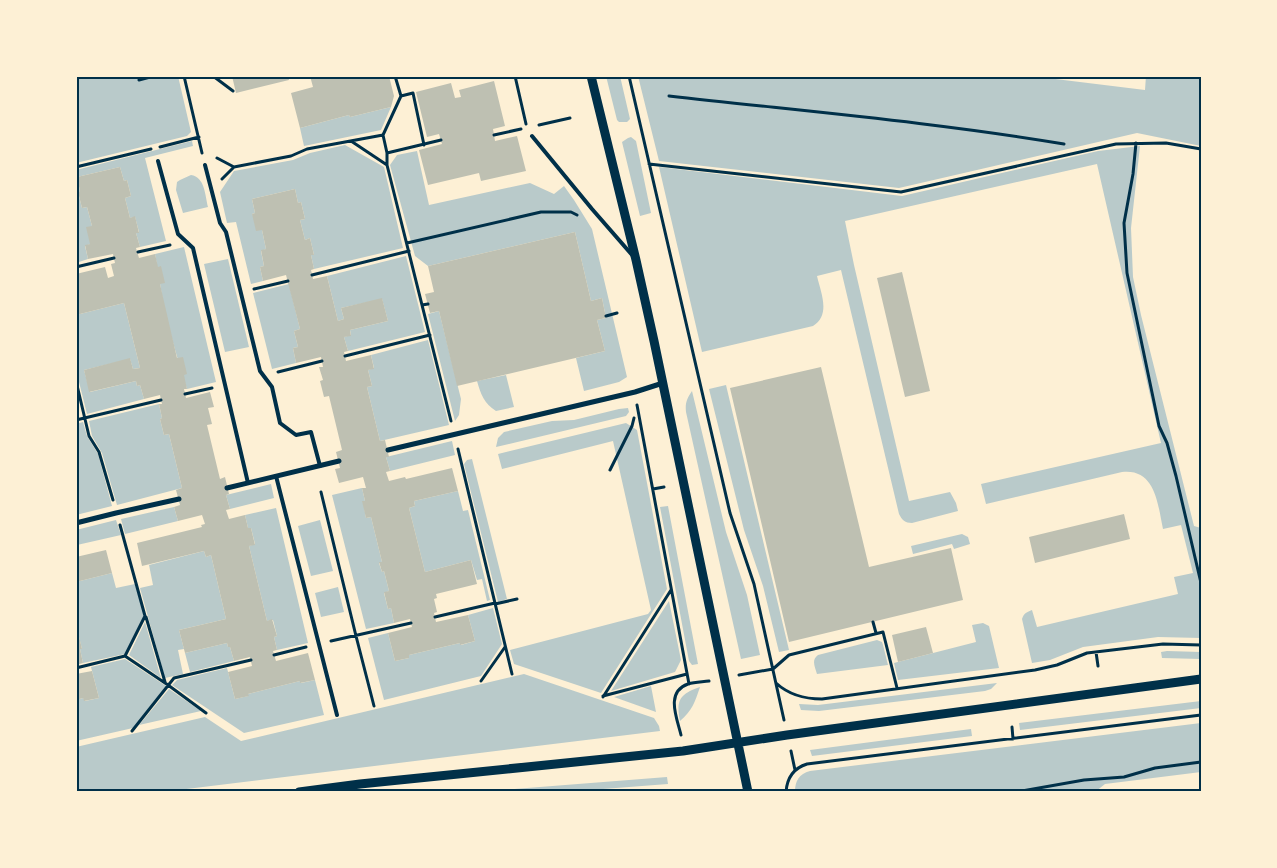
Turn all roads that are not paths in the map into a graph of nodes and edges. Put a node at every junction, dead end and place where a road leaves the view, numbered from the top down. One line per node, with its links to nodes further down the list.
1 (592, 76): 5 (street)
2 (532, 136): 5 (lane)
3 (158, 161): 11 (lane)
4 (205, 166): 9 (lane)
5 (636, 260): 6 (street)
6 (663, 383): 7 (street); 17 (street)
7 (388, 450)
8 (339, 461): 9 (street)
9 (320, 466): 10 (street)
10 (276, 476): 11 (street); 16 (lane)
11 (248, 483): 12 (street)
12 (227, 488)
13 (179, 499): 14 (street)
14 (76, 523)
15 (1201, 679): 17 (street)
16 (337, 715)
17 (737, 742): 18 (street); 19 (street)
18 (299, 792)
19 (748, 792)

